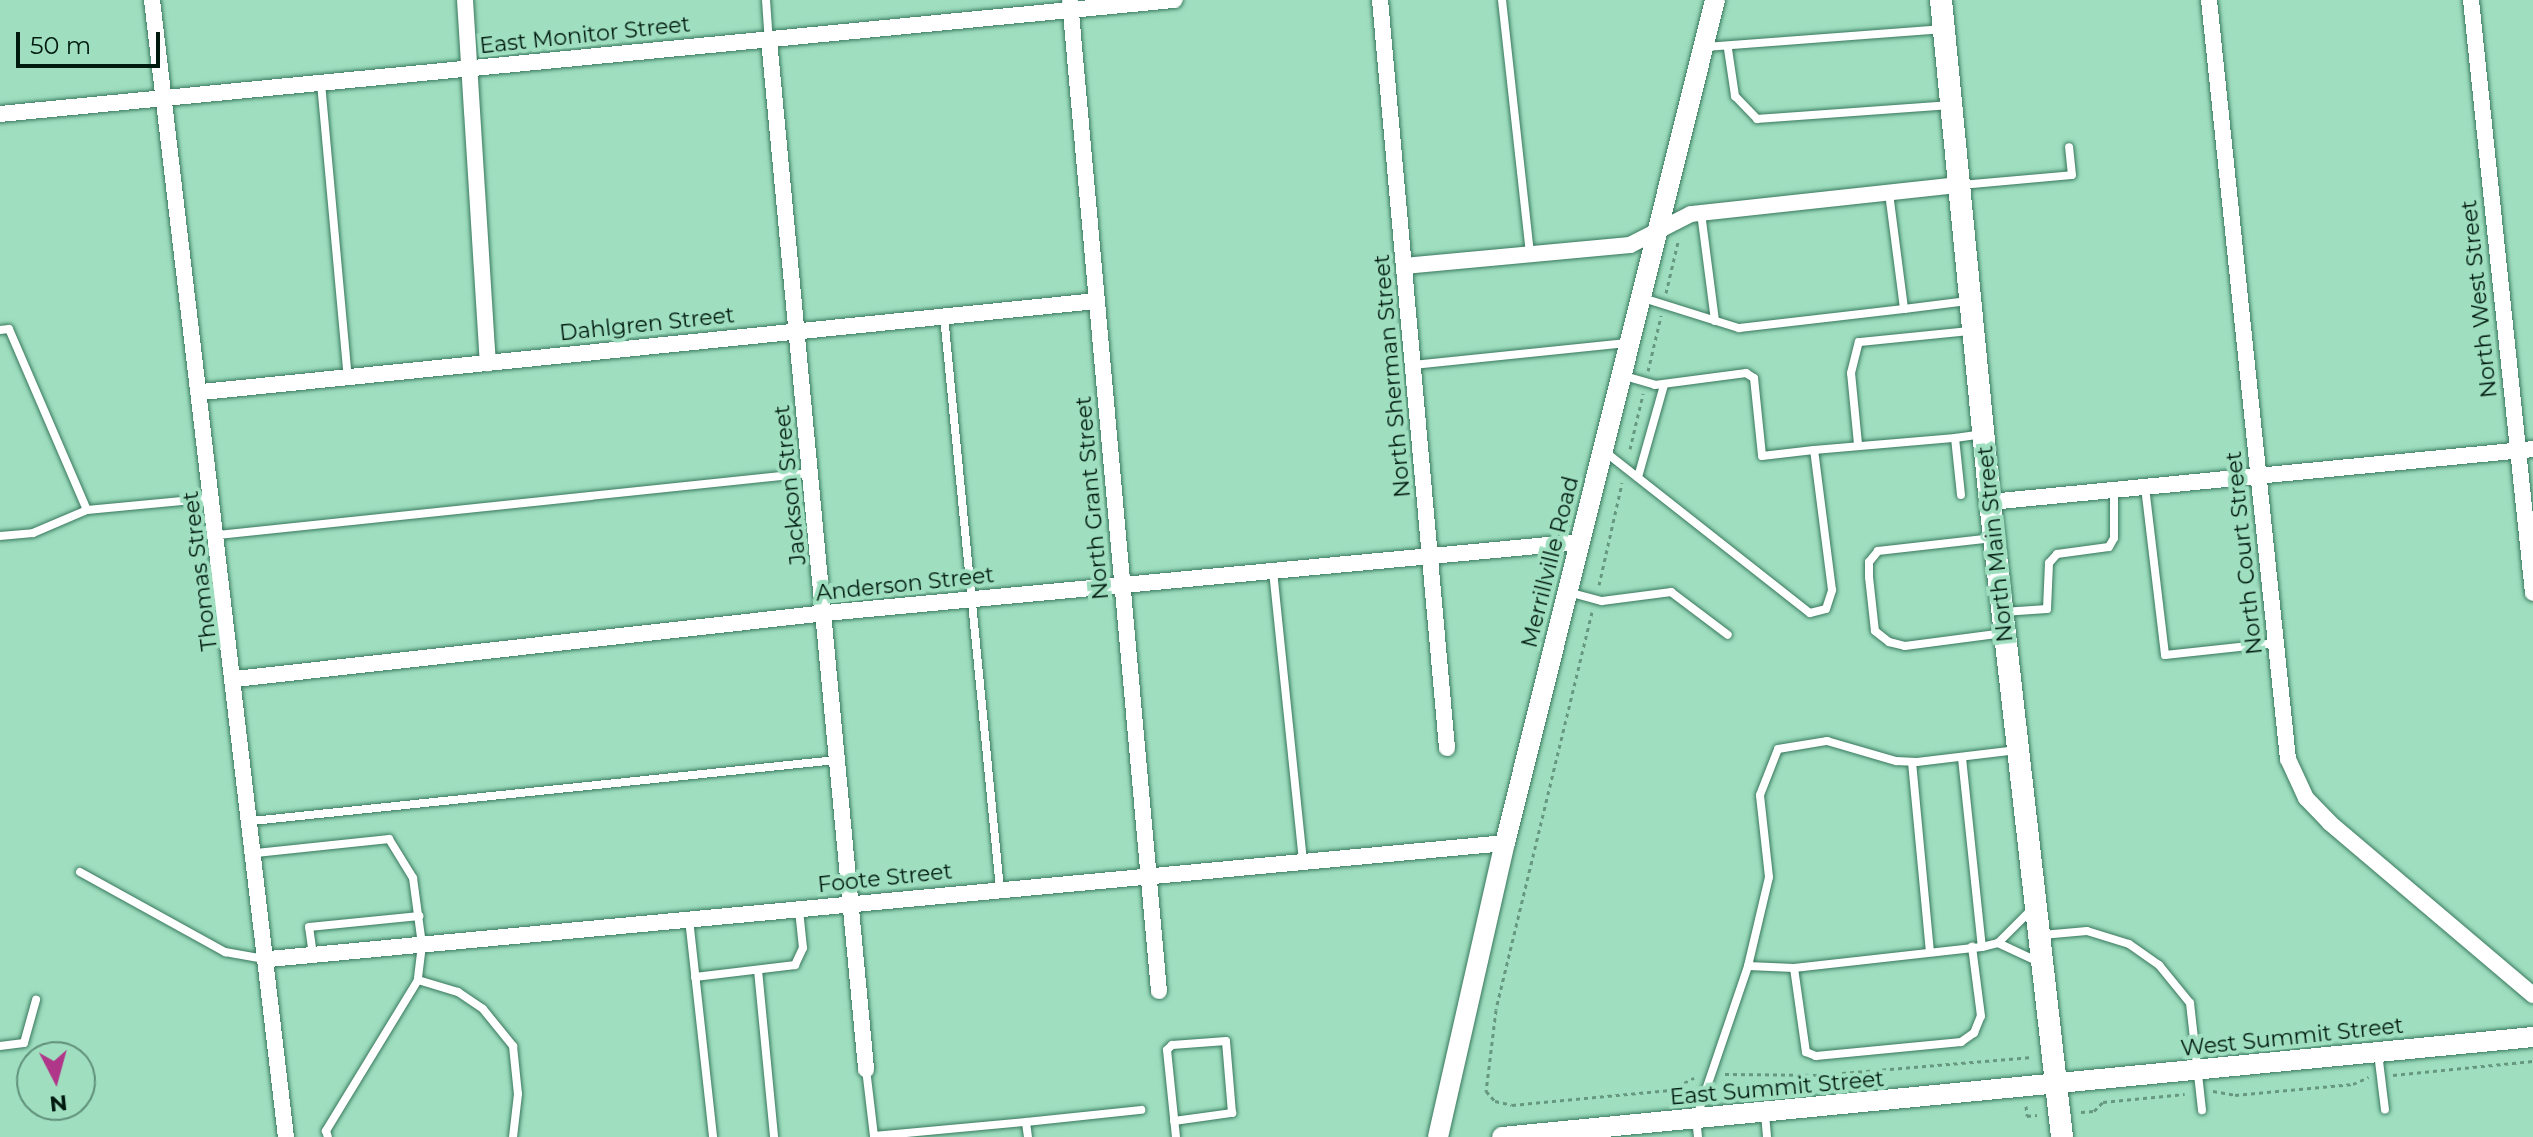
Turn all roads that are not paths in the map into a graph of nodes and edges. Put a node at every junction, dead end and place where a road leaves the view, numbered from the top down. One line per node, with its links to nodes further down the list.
1 (152, 0): 18 (street, Thomas Street)
2 (465, 0): 16 (street)
3 (766, 0): 13 (lane)
4 (1174, 0): 11 (street, East Monitor Street)
5 (1380, 0): 27 (street, North Sherman Street)
6 (1502, 0): 26 (lane)
7 (1715, 0): 14 (street, Merrillville Road)
8 (1941, 0): 12 (main road, North Main Street)
9 (2209, 0): 52 (street, North Court Street)
10 (2471, 0): 49 (street, North West Street)
11 (1070, 5): 13 (street, East Monitor Street); 29 (street, North Grant Street)
12 (1944, 29): 15 (lane); 19 (main road, North Main Street)
13 (769, 40): 16 (street, East Monitor Street); 35 (street, Jackson Street)
14 (1705, 47): 15 (lane); 25 (street, Merrillville Road)
15 (1728, 49): 19 (lane)
16 (471, 69): 17 (street, East Monitor Street); 38 (street)
17 (321, 83): 18 (street, East Monitor Street); 41 (lane)
18 (163, 98): 20 (street, East Monitor Street); 43 (street, Thomas Street)
19 (1951, 105): 22 (main road, North Main Street)
20 (0, 114)
21 (2069, 147): 22 (lane)
22 (1960, 185): 23 (street); 30 (main road, North Main Street)
23 (1889, 193): 24 (street); 31 (lane)
24 (1701, 213): 25 (street); 33 (lane)
25 (1656, 229): 26 (street); 28 (street, Merrillville Road)
26 (1530, 254): 27 (street)
27 (1404, 266): 39 (street, North Sherman Street)
28 (1639, 297): 33 (lane); 37 (street, Merrillville Road)
29 (1096, 301): 32 (street, Dahlgren Street); 65 (street, North Grant Street)
30 (1969, 301): 31 (lane); 36 (main road, North Main Street)
31 (1904, 309): 33 (lane)
32 (944, 316): 35 (street, Dahlgren Street); 68 (lane)
33 (1715, 321)
34 (0, 330): 58 (lane)
35 (796, 331): 38 (street, Dahlgren Street); 50 (street, Jackson Street)
36 (1972, 331): 44 (main road, North Main Street); 46 (lane)
37 (1628, 343): 39 (lane); 40 (street, Merrillville Road)
38 (488, 363): 41 (street, Dahlgren Street)
39 (1413, 365): 63 (street, North Sherman Street)
40 (1621, 375): 42 (lane); 47 (street, Merrillville Road)
41 (348, 377): 43 (street, Dahlgren Street)
42 (1664, 385): 48 (lane); 51 (lane)
43 (202, 392): 56 (street, Thomas Street)
44 (1983, 434): 45 (lane); 57 (main road, North Main Street)
45 (1955, 438): 46 (lane); 55 (lane)
46 (1858, 444): 48 (lane)
47 (1602, 449): 51 (lane); 62 (street, Merrillville Road)
48 (1814, 450): 51 (lane)
49 (2525, 450): 52 (street); 67 (street, North West Street)
50 (811, 473): 59 (lane); 69 (street, Jackson Street)
51 (1638, 477)
52 (2258, 477): 53 (street); 72 (street, North Court Street)
53 (2145, 487): 54 (street); 72 (lane)
54 (2114, 490): 57 (street); 70 (lane)
55 (1961, 495)
56 (213, 498): 58 (lane); 59 (street, Thomas Street)
57 (1990, 502): 61 (main road, North Main Street)
58 (87, 510): 60 (lane)
59 (218, 535): 73 (street, Thomas Street)
60 (0, 536)
61 (1994, 538): 70 (main road, North Main Street); 70 (lane)
62 (1580, 542): 63 (street, Anderson Street); 66 (street, Merrillville Road)
63 (1430, 556): 64 (street, Anderson Street); 74 (street, North Sherman Street)
64 (1273, 570): 65 (street, Anderson Street); 82 (lane)
65 (1122, 584): 68 (street, Anderson Street); 84 (street, North Grant Street)
66 (1567, 592): 71 (lane); 80 (street, Merrillville Road)
67 (2533, 593)
68 (972, 599): 69 (street, Anderson Street); 85 (lane)
69 (826, 613): 73 (street, Anderson Street); 77 (street, Jackson Street)
70 (2004, 622): 75 (main road, North Main Street)
71 (1728, 635)
72 (2276, 643): 105 (street, North Court Street)
73 (235, 679): 79 (street, Thomas Street)
74 (1447, 748)
75 (2019, 750): 76 (lane); 86 (main road, North Main Street)
76 (1962, 758): 78 (lane); 94 (lane)
77 (837, 760): 79 (lane); 87 (street, Jackson Street)
78 (1912, 762): 95 (lane); 99 (lane)
79 (252, 821): 81 (street, Thomas Street)
80 (1505, 843): 82 (street, Foote Street); 127 (street, Merrillville Road)
81 (256, 853): 89 (lane); 97 (street, Thomas Street)
82 (1303, 861): 84 (street, Foote Street)
83 (80, 872): 97 (lane)
84 (1149, 874): 85 (street, Foote Street); 104 (street, North Grant Street)
85 (1000, 889): 87 (street, Foote Street)
86 (2037, 903): 91 (main road, North Main Street); 92 (lane)
87 (848, 904): 88 (street, Foote Street); 110 (street, Jackson Street)
88 (799, 910): 90 (street, Foote Street); 101 (lane)
89 (419, 916): 93 (lane); 96 (lane)
90 (689, 919): 93 (street, Foote Street); 102 (lane)
91 (2040, 936): 98 (main road, North Main Street); 111 (lane)
92 (1998, 943): 94 (lane); 98 (lane)
93 (422, 945): 96 (street, Foote Street); 103 (lane)
94 (1977, 947): 95 (lane); 100 (lane)
95 (1930, 951): 100 (lane)
96 (313, 955): 97 (street, Foote Street)
97 (269, 959): 120 (street, Thomas Street)
98 (2043, 963): 112 (main road, North Main Street)
99 (1748, 966): 100 (lane); 119 (lane)
100 (1794, 968)
101 (758, 970): 102 (lane); 124 (lane)
102 (695, 977): 123 (lane)
103 (418, 980): 121 (lane); 122 (lane)
104 (1159, 991)
105 (2533, 995)
106 (36, 1000): 108 (lane)
107 (2533, 1037): 109 (street, West Summit Street)
108 (0, 1046)
109 (2377, 1052): 111 (street, West Summit Street); 115 (lane)
110 (866, 1069): 118 (lane)
111 (2199, 1070): 112 (street, West Summit Street); 114 (lane)
112 (2057, 1087): 116 (street, East Summit Street); 130 (main road, North Main Street)
113 (1141, 1110): 118 (lane)
114 (2202, 1110)
115 (2385, 1110)
116 (1765, 1113): 119 (street, East Summit Street); 129 (lane)
117 (1174, 1121): 117 (lane); 126 (lane)
118 (1026, 1122): 125 (lane)
119 (1697, 1128): 128 (street, East Summit Street)
120 (286, 1137)
121 (328, 1137)
122 (513, 1137)
123 (713, 1137)
124 (774, 1137)
125 (1028, 1137)
126 (1176, 1137)
127 (1438, 1137)
128 (1502, 1137)
129 (1767, 1137)
130 (2062, 1137)

